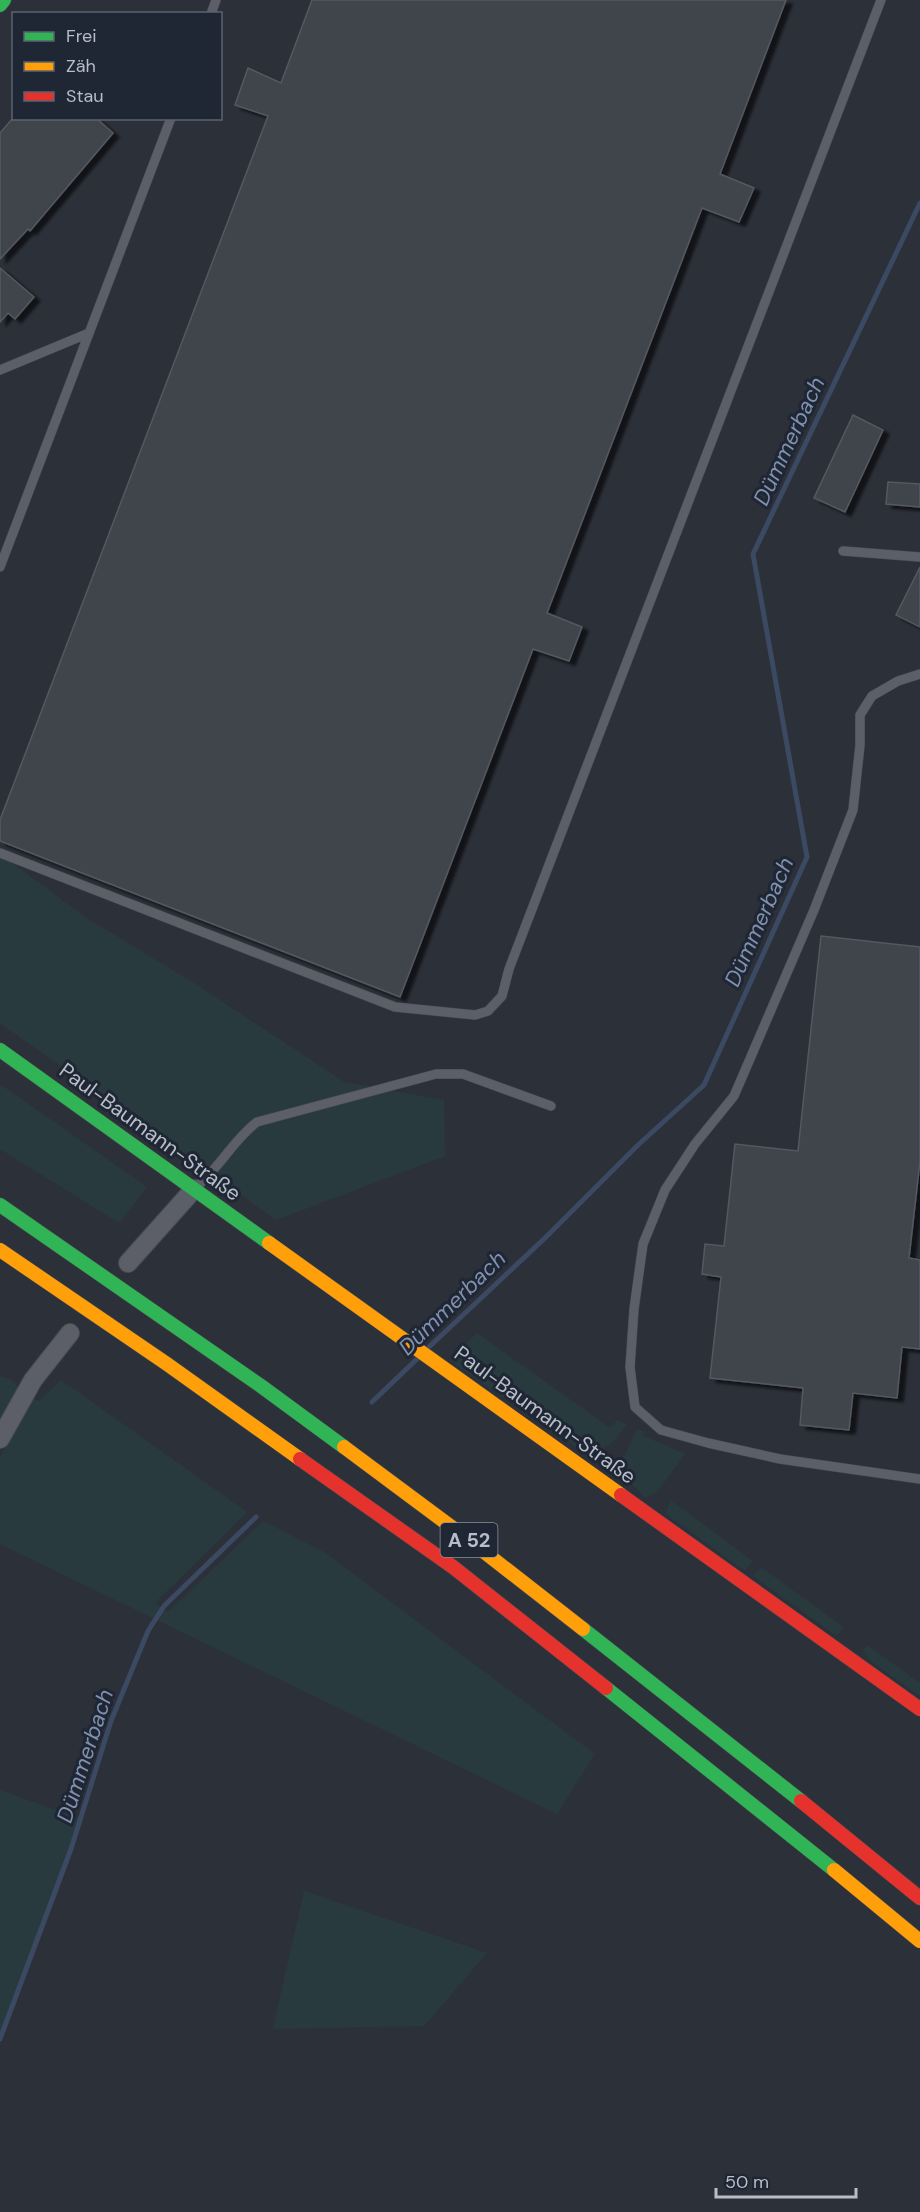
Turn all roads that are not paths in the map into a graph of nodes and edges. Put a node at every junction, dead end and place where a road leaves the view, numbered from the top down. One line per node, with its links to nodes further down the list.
1 (4, 0): 3 (main road)
2 (881, 0): 11 (lane)
3 (0, 5)
4 (170, 120): 5 (lane)
5 (89, 333): 6 (lane); 9 (lane)
6 (0, 370)
7 (843, 551): 8 (lane)
8 (920, 557)
9 (0, 567)
10 (920, 674): 20 (lane)
11 (0, 853)
12 (0, 1050): 14 (main road, Paul-Baumann-Straße)
13 (552, 1106): 14 (lane)
14 (194, 1189): 17 (street); 21 (main road, Paul-Baumann-Straße)
15 (0, 1205): 22 (main road, A 52)
16 (0, 1250): 23 (main road, A 52)
17 (128, 1263)
18 (70, 1332): 19 (street)
19 (0, 1439)
20 (920, 1479)
21 (920, 1709)
22 (920, 1898)
23 (920, 1941)

